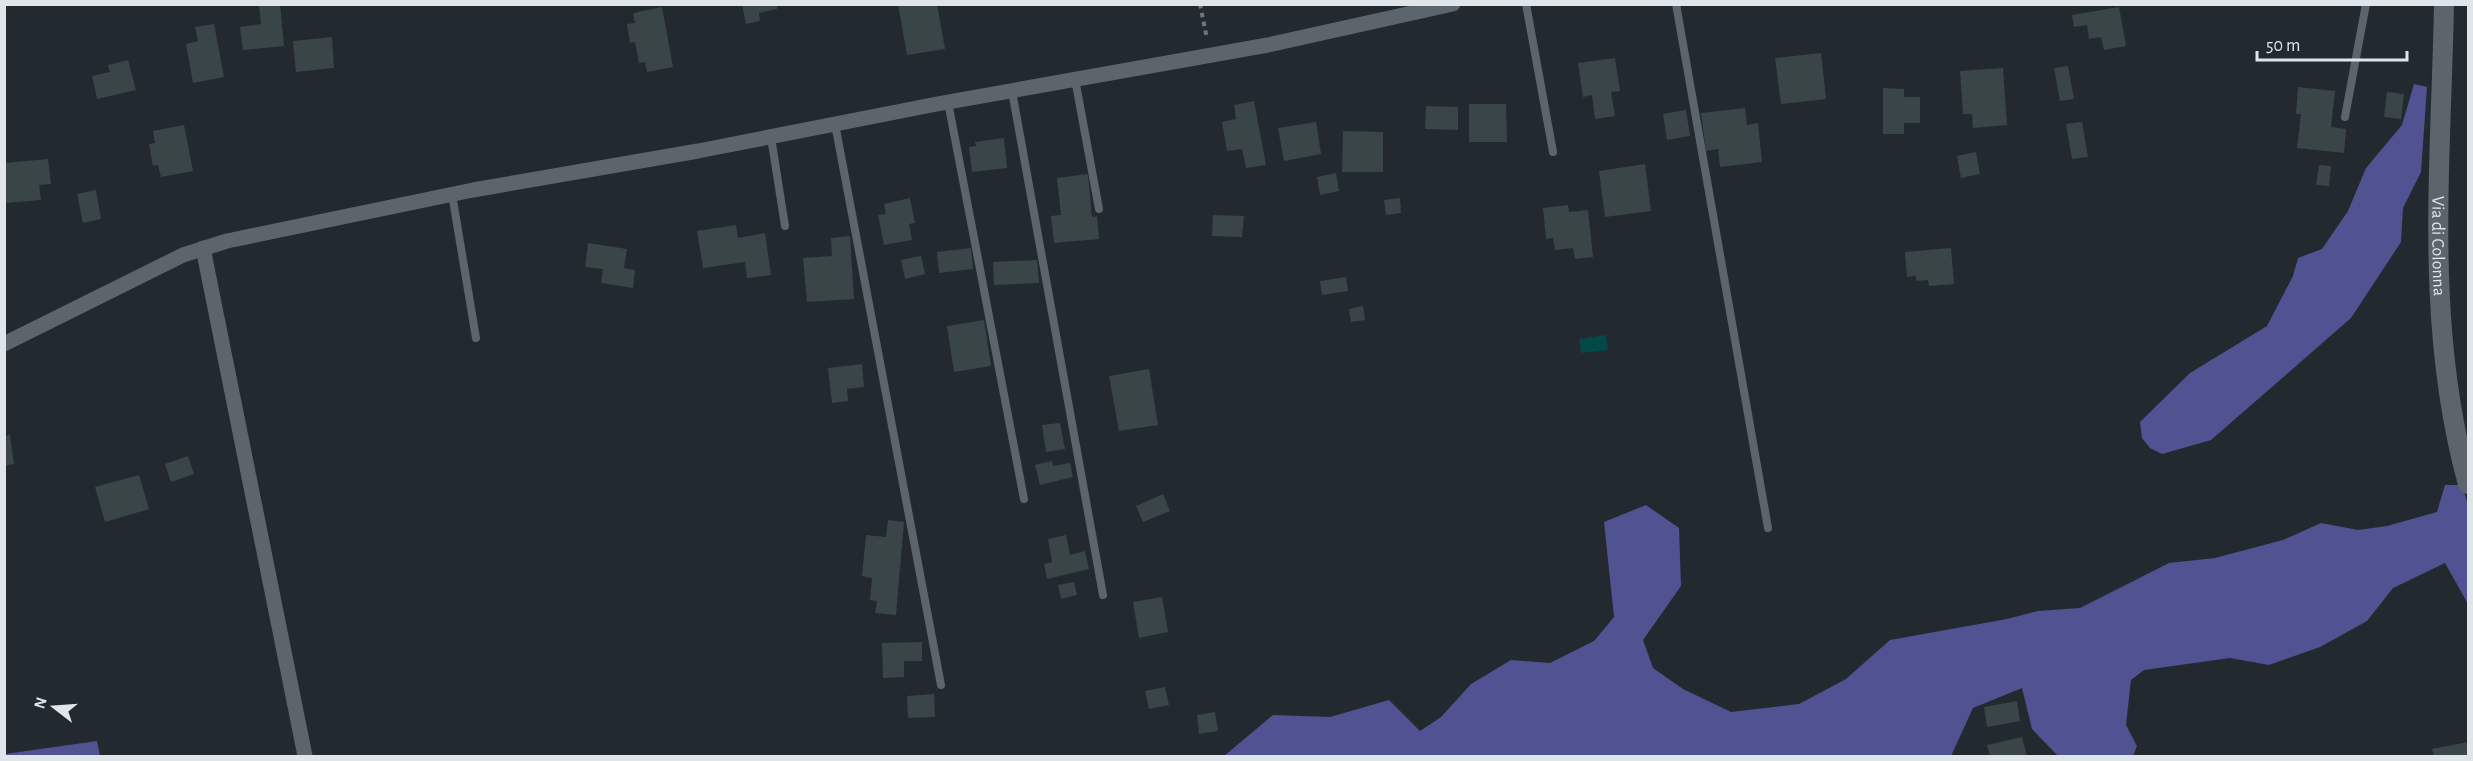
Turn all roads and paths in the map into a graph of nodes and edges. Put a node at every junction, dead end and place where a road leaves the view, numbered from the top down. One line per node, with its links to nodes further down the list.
1 (1200, 4): 7 (path)
2 (1453, 4): 7 (street)
3 (1526, 4): 14 (lane)
4 (1676, 4): 23 (lane)
5 (2366, 4): 11 (lane)
6 (2444, 4): 21 (street, Via di Colonna)
7 (1209, 56): 8 (street)
8 (1075, 79): 9 (street); 16 (lane)
9 (1012, 91): 10 (street); 24 (lane)
10 (948, 102): 12 (street); 22 (lane)
11 (2345, 117)
12 (835, 124): 13 (street); 25 (lane)
13 (771, 137): 15 (street); 17 (lane)
14 (1553, 152)
15 (452, 194): 18 (street); 19 (lane)
16 (1099, 209)
17 (785, 226)
18 (203, 248): 20 (street); 26 (street)
19 (476, 338)
20 (4, 344)
21 (2469, 484)
22 (1024, 499)
23 (1768, 528)
24 (1104, 595)
25 (941, 685)
26 (305, 756)

